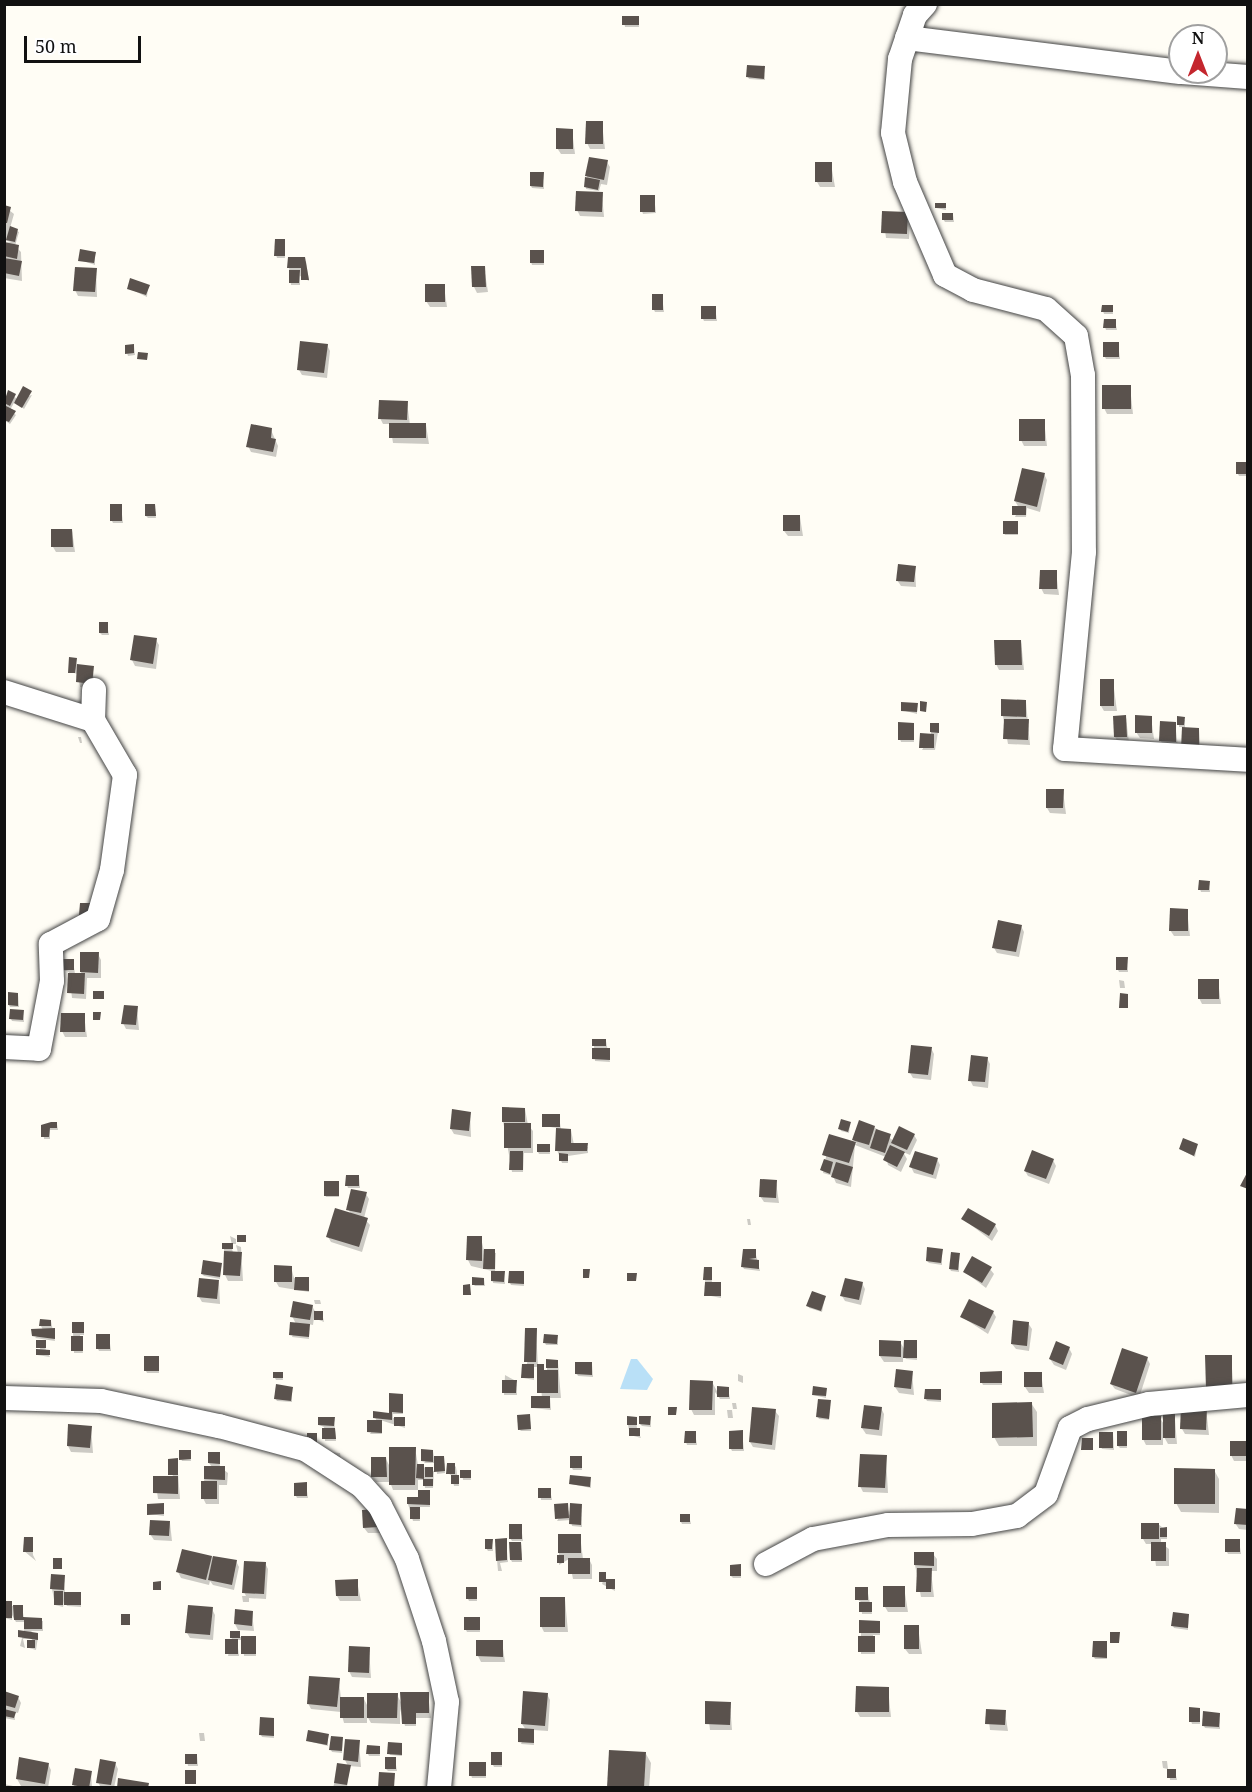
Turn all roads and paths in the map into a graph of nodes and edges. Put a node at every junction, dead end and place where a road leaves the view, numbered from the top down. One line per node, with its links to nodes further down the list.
1 (925, 4): 2 (street)
2 (907, 38): 3 (street); 9 (street)
3 (1168, 70)
4 (1228, 76): 5 (street)
5 (1248, 77)
6 (94, 690): 8 (street)
7 (4, 693): 8 (street)
8 (93, 720): 10 (street)
9 (1248, 760)
10 (4, 1047)
11 (1248, 1395): 13 (street)
12 (4, 1398): 14 (street)
13 (766, 1564)
14 (439, 1788)

